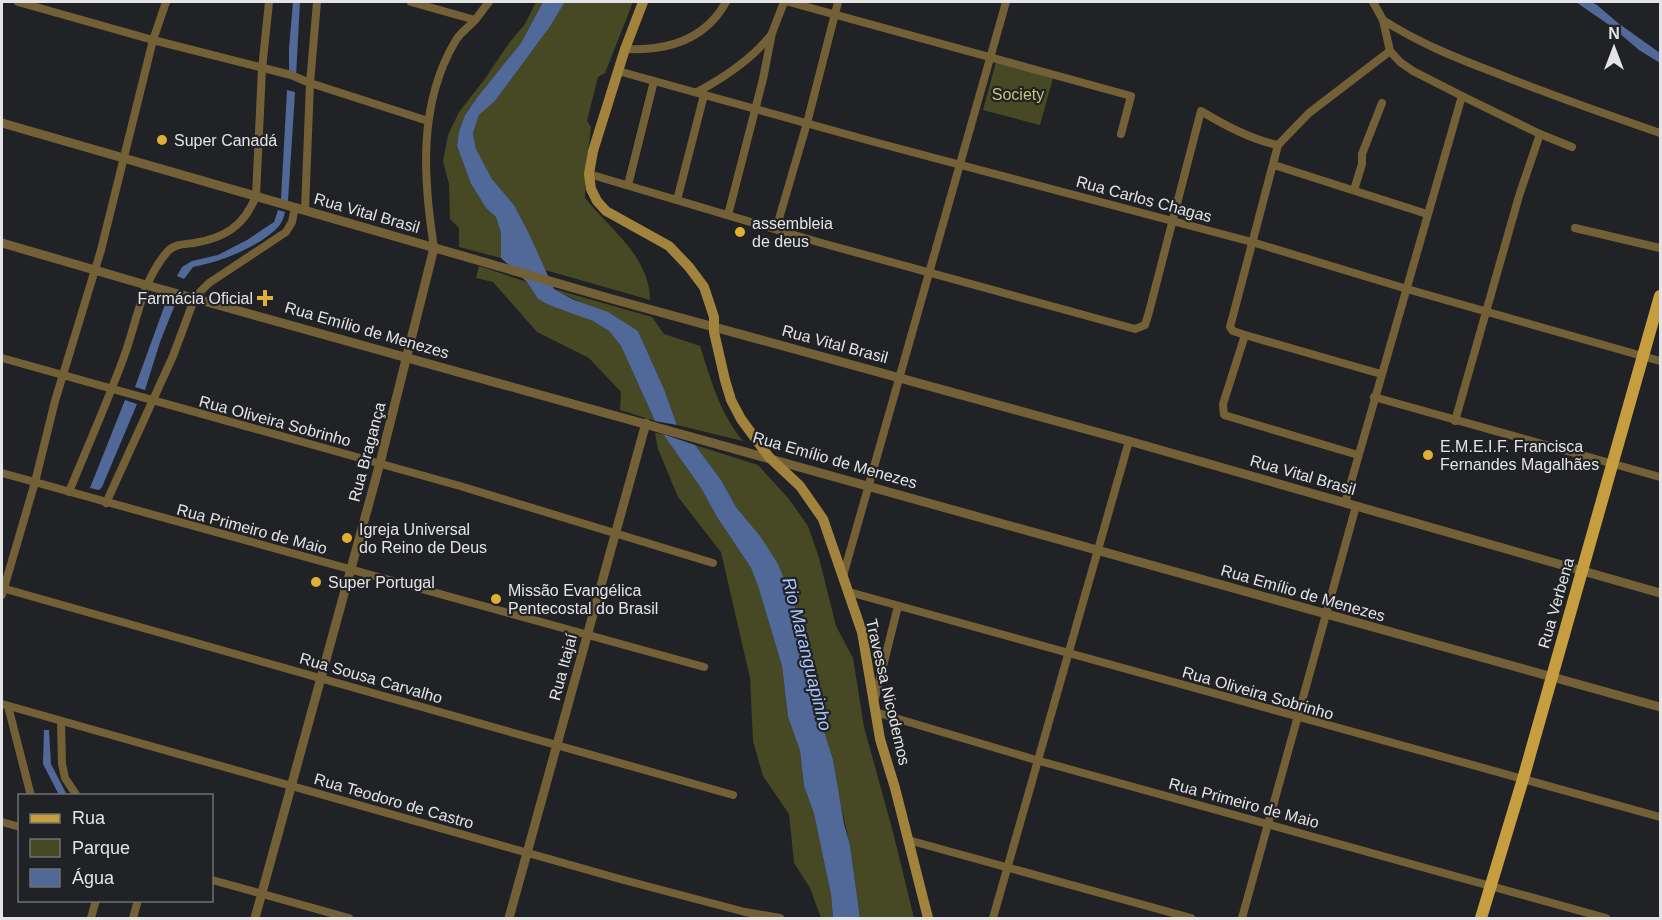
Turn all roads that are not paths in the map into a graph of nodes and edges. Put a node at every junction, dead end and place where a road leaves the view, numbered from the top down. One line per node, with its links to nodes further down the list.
1 (18, 2): 17 (street)
2 (165, 2): 17 (street)
3 (269, 2): 21 (street)
4 (317, 2): 24 (street)
5 (411, 2): 14 (street)
6 (489, 2): 14 (street, Rua Bragança)
7 (643, 2): 18 (main road)
8 (726, 2): 18 (street)
9 (786, 2): 13 (street); 16 (street)
10 (838, 2): 13 (street)
11 (1006, 2): 20 (street)
12 (1373, 2): 15 (street)
13 (834, 14): 20 (street); 31 (street)
14 (475, 20): 29 (street, Rua Bragança)
15 (1383, 20): 19 (street); 32 (street)
16 (772, 33): 25 (street); 28 (street)
17 (153, 40): 21 (street); 37 (street)
18 (625, 49): 22 (main road)
19 (1390, 51): 26 (street); 35 (street)
20 (990, 57): 33 (street); 38 (street)
21 (262, 69): 24 (street); 43 (street)
22 (618, 71): 23 (street, Rua Carlos Chagas); 40 (main road)
23 (654, 81): 25 (street, Rua Carlos Chagas); 41 (street)
24 (310, 83): 29 (street); 46 (street)
25 (700, 94): 28 (street, Rua Carlos Chagas); 44 (street)
26 (1462, 96): 34 (street); 47 (street)
27 (1382, 103): 42 (street)
28 (755, 110): 31 (street, Rua Carlos Chagas); 48 (street)
29 (428, 121): 54 (street, Rua Bragança)
30 (2, 123): 37 (street, Rua Vital Brasil)
31 (807, 123): 38 (street, Rua Carlos Chagas); 51 (street)
32 (1660, 133)
33 (1121, 134)
34 (1539, 134): 36 (street); 62 (street)
35 (1278, 145): 39 (street); 49 (street)
36 (1572, 147)
37 (124, 158): 43 (street, Rua Vital Brasil); 56 (street)
38 (960, 164): 49 (street, Rua Carlos Chagas); 57 (street)
39 (1274, 165): 42 (street); 52 (street)
40 (589, 174): 41 (street); 63 (main road, Travessa Nicodemos)
41 (628, 185): 44 (street)
42 (1354, 190): 47 (street)
43 (256, 196): 45 (street, Rua Vital Brasil); 58 (street)
44 (677, 200): 48 (street)
45 (295, 207): 46 (street, Rua Vital Brasil); 61 (street)
46 (305, 210): 54 (street, Rua Vital Brasil)
47 (1427, 214): 59 (street)
48 (728, 215): 51 (street)
49 (1173, 222): 52 (street, Rua Carlos Chagas); 57 (street)
50 (1575, 228): 55 (street)
51 (776, 229): 57 (street)
52 (1252, 242): 59 (street, Rua Carlos Chagas); 64 (street)
53 (2, 243): 56 (street, Rua Emílio de Menezes)
54 (434, 248): 63 (street, Rua Vital Brasil); 66 (street, Rua Bragança)
55 (1660, 248)
56 (94, 270): 58 (street, Rua Emílio de Menezes); 70 (street)
57 (930, 272): 71 (street)
58 (146, 285): 61 (street, Rua Emílio de Menezes); 72 (street)
59 (1407, 289): 62 (street, Rua Carlos Chagas); 69 (street)
60 (1660, 296): 65 (main road, Rua Verbena)
61 (195, 297): 66 (street, Rua Emílio de Menezes); 74 (street)
62 (1487, 312): 65 (street, Rua Carlos Chagas); 75 (street)
63 (713, 326): 71 (street, Rua Vital Brasil); 79 (main road, Travessa Nicodemos)
64 (1245, 335): 69 (street); 78 (street)
65 (1643, 356): 68 (street, Rua Carlos Chagas); 81 (main road, Rua Verbena)
66 (408, 357): 76 (street, Rua Emílio de Menezes); 80 (street, Rua Bragança)
67 (2, 358): 70 (street, Rua Oliveira Sobrinho)
68 (1660, 361)
69 (1381, 374): 73 (street)
70 (64, 375): 72 (street, Rua Oliveira Sobrinho); 84 (street)
71 (899, 377): 77 (street, Rua Vital Brasil); 85 (street)
72 (111, 390): 74 (street, Rua Oliveira Sobrinho); 86 (street)
73 (1374, 397): 75 (street); 78 (street)
74 (153, 401): 80 (street, Rua Oliveira Sobrinho); 87 (street)
75 (1455, 421): 81 (street)
76 (651, 424): 79 (street, Rua Emílio de Menezes); 90 (street, Rua Itajaí)
77 (1129, 441): 88 (street, Rua Vital Brasil); 91 (street)
78 (1358, 455): 88 (street)
79 (770, 457): 85 (street, Rua Emílio de Menezes); 95 (main road, Travessa Nicodemos)
80 (380, 464): 90 (street, Rua Oliveira Sobrinho); 93 (street, Rua Bragança)
81 (1612, 464): 83 (street); 94 (main road, Rua Verbena)
82 (2, 473): 84 (street, Rua Primeiro de Maio)
83 (1660, 477)
84 (35, 482): 86 (street, Rua Primeiro de Maio); 96 (street)
85 (868, 485): 91 (street, Rua Emílio de Menezes); 95 (street)
86 (69, 492): 87 (street, Rua Primeiro de Maio)
87 (106, 503): 93 (street, Rua Primeiro de Maio)
88 (1345, 503): 89 (street, Rua Vital Brasil)
89 (1356, 506): 94 (street, Rua Vital Brasil); 100 (street)
90 (615, 532): 92 (street, Rua Oliveira Sobrinho); 101 (street, Rua Itajaí)
91 (1099, 549): 100 (street, Rua Emílio de Menezes); 102 (street)
92 (713, 563)
93 (349, 570): 101 (street, Rua Primeiro de Maio); 105 (street, Rua Bragança)
94 (1582, 570): 98 (street, Rua Vital Brasil); 104 (main road, Rua Verbena)
95 (843, 576): 97 (main road, Travessa Nicodemos)
96 (2, 591): 105 (street, Rua Sousa Carvalho)
97 (849, 592): 99 (street, Rua Oliveira Sobrinho); 106 (main road, Travessa Nicodemos)
98 (1660, 592)
99 (898, 606): 102 (street, Rua Oliveira Sobrinho); 106 (street)
100 (1325, 615): 104 (street, Rua Emílio de Menezes); 110 (street)
101 (587, 636): 103 (street, Rua Primeiro de Maio); 112 (street, Rua Itajaí)
102 (1069, 653): 110 (street, Rua Oliveira Sobrinho); 113 (street)
103 (704, 667)
104 (1551, 676): 108 (street, Rua Emílio de Menezes); 114 (main road, Rua Verbena)
105 (320, 679): 112 (street, Rua Sousa Carvalho); 115 (street, Rua Bragança)
106 (874, 698): 109 (main road, Travessa Nicodemos)
107 (5, 705): 111 (street, Rua Teodoro de Castro); 116 (street)
108 (1660, 707)
109 (875, 712): 113 (street, Rua Primeiro de Maio); 123 (main road, Travessa Nicodemos)
110 (1297, 718): 114 (street, Rua Oliveira Sobrinho); 121 (street)
111 (61, 722): 115 (street, Rua Teodoro de Castro); 117 (street)
112 (558, 744): 118 (street, Rua Sousa Carvalho); 124 (street, Rua Itajaí)
113 (1036, 760): 121 (street, Rua Primeiro de Maio); 125 (street)
114 (1523, 779): 119 (street, Rua Oliveira Sobrinho); 127 (main road, Rua Verbena)
115 (291, 786): 124 (street, Rua Teodoro de Castro); 128 (street, Rua Bragança)
116 (31, 794)
117 (76, 794)
118 (733, 795)
119 (1660, 818)
120 (2, 822): 122 (street)
121 (1267, 823): 127 (street, Rua Primeiro de Maio); 141 (street)
122 (18, 826)
123 (908, 840): 125 (street); 138 (main road, Travessa Nicodemos)
124 (527, 852): 131 (street, Rua Teodoro de Castro); 136 (street, Rua Itajaí)
125 (1006, 866): 139 (street); 140 (street)
126 (213, 880): 128 (street)
127 (1491, 887): 142 (main road, Rua Verbena); 143 (street, Rua Primeiro de Maio)
128 (261, 894): 134 (street, Rua Bragança); 135 (street)
129 (95, 902): 132 (street)
130 (138, 902): 133 (street)
131 (745, 915): 137 (street, Rua Teodoro de Castro)
132 (91, 918)
133 (134, 918)
134 (255, 918)
135 (349, 918)
136 (508, 918)
137 (780, 918)
138 (928, 918)
139 (993, 918)
140 (1191, 918)
141 (1242, 918)
142 (1481, 918)
143 (1606, 918)

